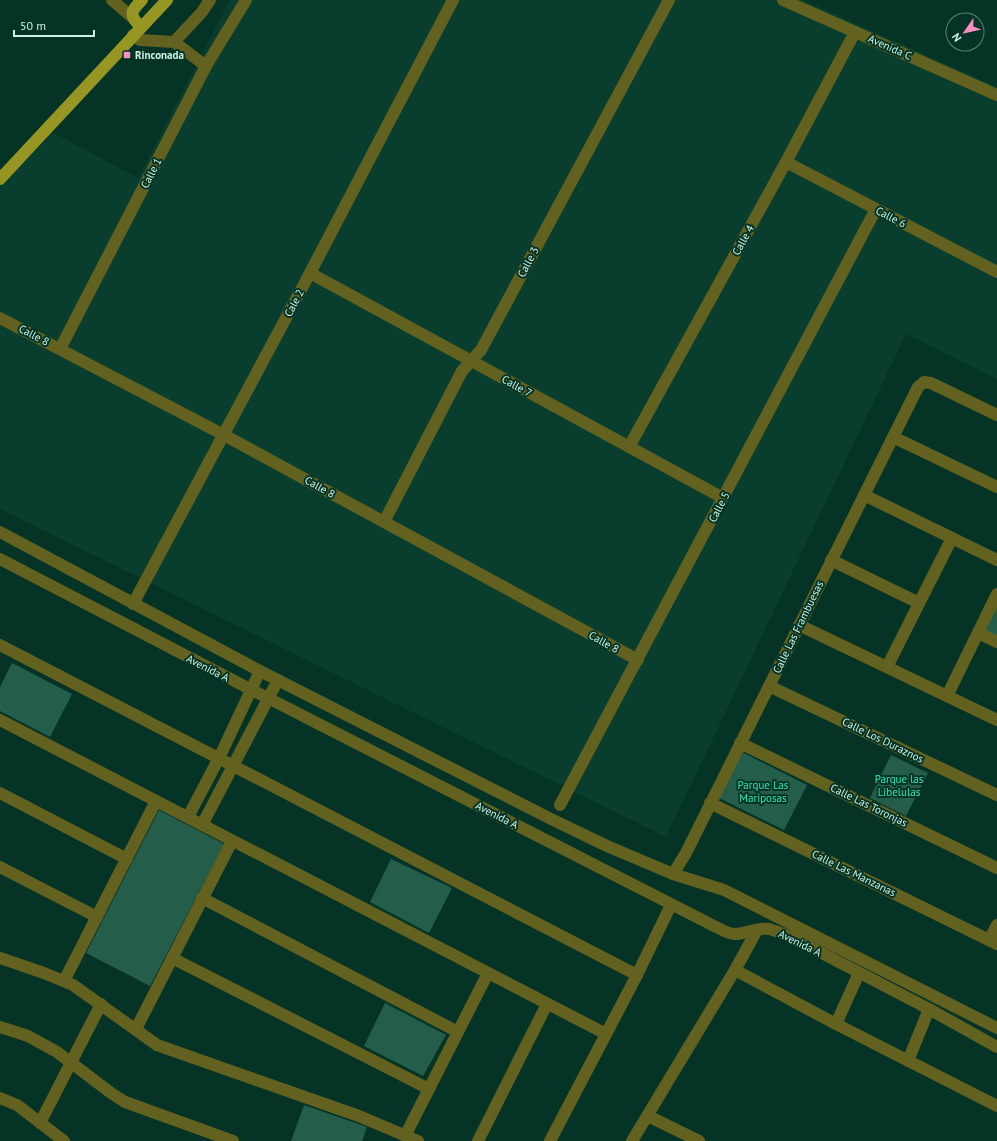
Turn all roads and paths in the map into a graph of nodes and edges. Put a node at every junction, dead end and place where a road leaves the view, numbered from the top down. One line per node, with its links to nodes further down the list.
1 (112, 0): 9 (street)
2 (142, 0): 9 (main road)
3 (167, 0): 9 (main road)
4 (210, 0): 11 (street)
5 (246, 0): 12 (street, Calle 1)
6 (453, 0): 18 (street, Cale 2)
7 (669, 0): 21 (street, Calle 3)
8 (783, 0): 10 (street, Avenida C)
9 (136, 27): 11 (street); 15 (main road)
10 (855, 32): 13 (street, Avenida C); 14 (street, Calle 4)
11 (174, 42): 12 (street)
12 (206, 66): 20 (street, Calle 1)
13 (997, 94)
14 (786, 162): 16 (street, Calle 6); 25 (street, Calle 4)
15 (0, 179)
16 (876, 209): 17 (street, Calle 6); 28 (street, Calle 5)
17 (997, 272)
18 (310, 273): 21 (street, Calle 7); 23 (street, Cale 2)
19 (0, 318): 20 (street, Calle 8)
20 (60, 349): 23 (street, Calle 8)
21 (471, 361): 25 (street, Calle 7); 29 (street, Calle 3)
22 (997, 415): 24 (street, Calle Las Frambuesas)
23 (224, 435): 29 (street, Calle 8); 37 (street, Cale 2)
24 (893, 437): 26 (street); 27 (street, Calle Las Frambuesas)
25 (629, 447): 28 (street, Calle 7)
26 (997, 487)
27 (864, 495): 31 (street); 33 (street, Calle Las Frambuesas)
28 (723, 498): 42 (street, Calle 5)
29 (384, 522): 42 (street, Calle 8)
30 (0, 532): 37 (street, Avenida A)
31 (952, 538): 34 (street); 36 (street)
32 (0, 559): 47 (street, Avenida A)
33 (831, 560): 36 (street); 38 (street, Calle Las Frambuesas)
34 (997, 560)
35 (997, 594): 39 (street)
36 (919, 603): 43 (street)
37 (133, 604): 44 (street, Avenida A)
38 (798, 625): 43 (street); 46 (street, Calle Las Frambuesas)
39 (978, 633): 40 (street); 48 (street)
40 (997, 642)
41 (0, 645): 53 (street)
42 (638, 660): 59 (street, Calle 5)
43 (887, 667): 48 (street)
44 (260, 671): 45 (street, Avenida A); 47 (street)
45 (278, 680): 49 (street); 66 (street, Avenida A)
46 (769, 686): 52 (street, Calle Las Frambuesas); 56 (street, Calle Los Duraznos)
47 (252, 690): 49 (street, Avenida A); 53 (street)
48 (947, 696): 51 (street)
49 (268, 698): 54 (street); 68 (street, Avenida A)
50 (0, 720): 57 (street)
51 (997, 720)
52 (740, 743): 58 (street, Calle Las Frambuesas); 65 (street, Calle Las Toronjas)
53 (219, 758): 54 (street); 60 (street)
54 (233, 766): 61 (street); 78 (street)
55 (0, 793): 63 (street)
56 (997, 795)
57 (156, 801): 60 (street); 63 (street)
58 (710, 803): 66 (street, Calle Las Frambuesas); 72 (street, Calle Las Manzanas)
59 (560, 805)
60 (188, 818): 61 (street)
61 (202, 825): 62 (street)
62 (232, 841): 67 (street); 76 (street)
63 (127, 859): 69 (street)
64 (0, 867): 69 (street)
65 (997, 868)
66 (674, 874): 85 (street, Avenida A)
67 (202, 898): 74 (street); 87 (street)
68 (671, 905): 71 (street, Avenida A); 78 (street)
69 (97, 917): 79 (street)
70 (997, 925): 72 (street)
71 (757, 930): 75 (street); 77 (street, Avenida A)
72 (993, 942)
73 (0, 958): 79 (street)
74 (172, 958): 86 (street); 92 (street)
75 (735, 970): 83 (street); 95 (street)
76 (488, 973): 81 (street); 87 (street)
77 (859, 973): 82 (street, Avenida A); 83 (street)
78 (637, 975): 88 (street)
79 (64, 981): 80 (street)
80 (101, 1004): 86 (street); 91 (street)
81 (547, 1004): 88 (street); 101 (street)
82 (929, 1009): 89 (street, Avenida A); 90 (street)
83 (836, 1024): 90 (street)
84 (0, 1027): 91 (street)
85 (997, 1028)
86 (136, 1029): 97 (street)
87 (458, 1032): 92 (street)
88 (606, 1034): 102 (street)
89 (997, 1048)
90 (908, 1061): 94 (street)
91 (71, 1063): 96 (street); 99 (street)
92 (429, 1089): 97 (street)
93 (0, 1098): 96 (street)
94 (997, 1106)
95 (648, 1116): 103 (street); 104 (street)
96 (40, 1122): 98 (street)
97 (405, 1136): 100 (street)
98 (64, 1141)
99 (233, 1141)
100 (418, 1141)
101 (478, 1141)
102 (550, 1141)
103 (632, 1141)
104 (699, 1141)

